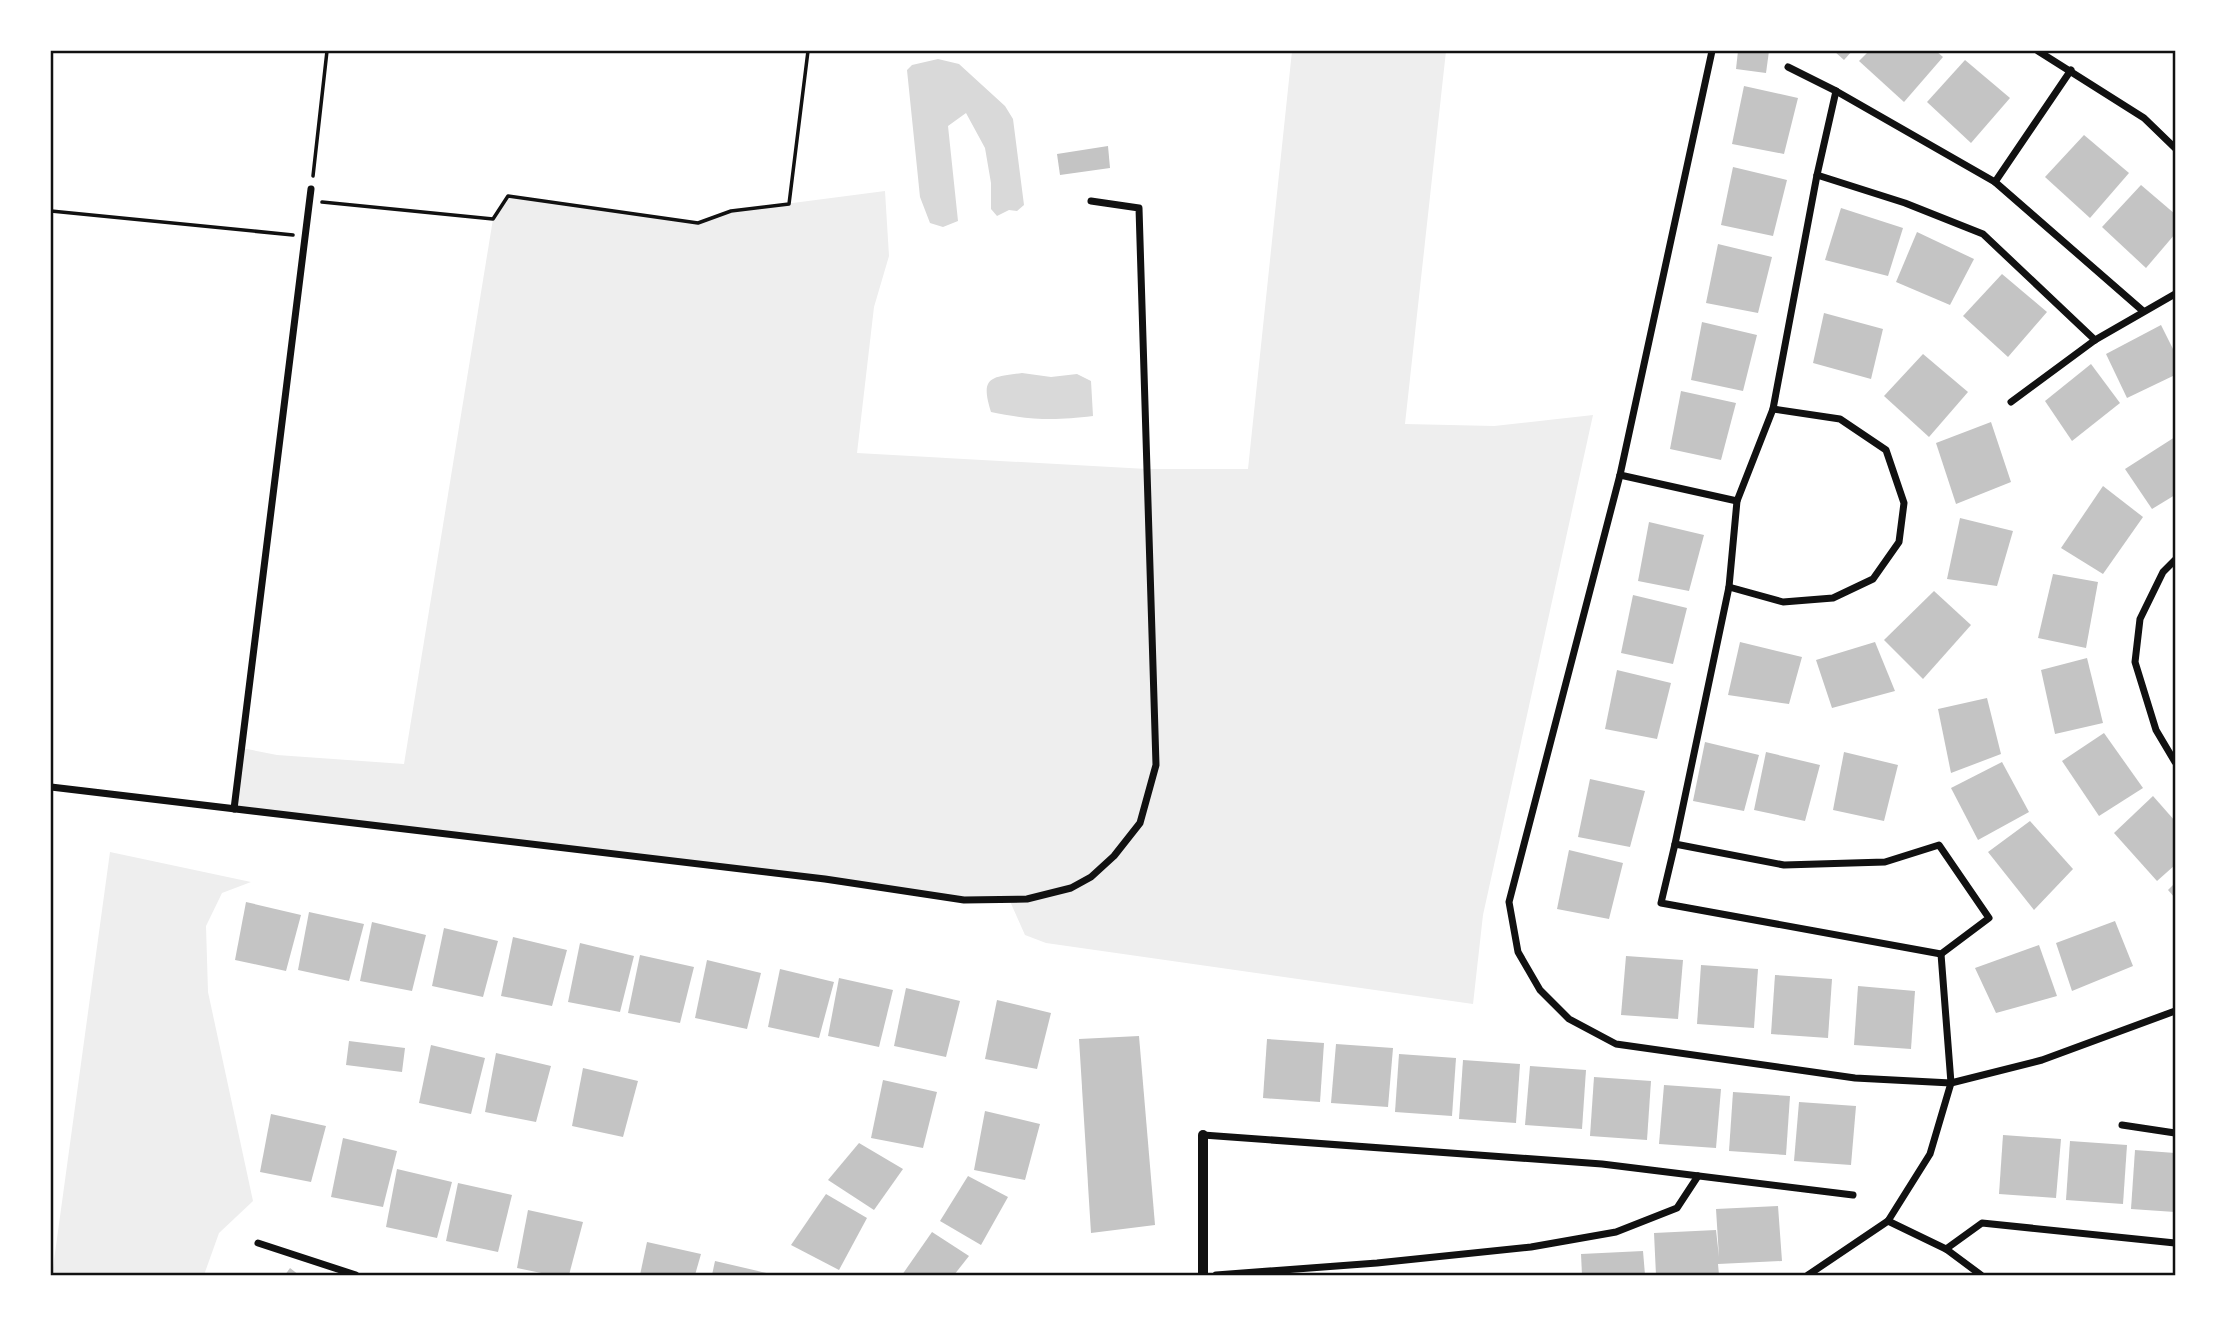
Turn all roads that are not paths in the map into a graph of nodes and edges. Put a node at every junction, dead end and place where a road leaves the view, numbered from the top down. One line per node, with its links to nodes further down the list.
1 (1712, 51): 16 (street)
2 (2038, 51): 4 (street)
3 (1788, 67): 5 (street)
4 (2071, 70): 6 (street); 8 (street)
5 (1836, 91): 7 (street); 8 (street)
6 (2175, 148)
7 (1817, 175): 13 (street); 15 (street)
8 (1995, 182): 12 (street)
9 (311, 189): 22 (street)
10 (1091, 201): 22 (street)
11 (2175, 294): 12 (street)
12 (2143, 311): 13 (street)
13 (2095, 340): 14 (street)
14 (2011, 402)
15 (1773, 410): 17 (street); 19 (street)
16 (1620, 475): 17 (street); 26 (street)
17 (1737, 501): 19 (street)
18 (2175, 560): 20 (street)
19 (1728, 587): 23 (street)
20 (2175, 762)
21 (51, 786): 22 (street)
22 (234, 808)
23 (1675, 844): 24 (street); 24 (street)
24 (1941, 954): 26 (street)
25 (2175, 1011): 26 (street)
26 (1951, 1083): 32 (street)
27 (2122, 1125): 28 (street)
28 (2175, 1133)
29 (1203, 1135): 30 (street); 37 (street)
30 (1698, 1176): 31 (street); 38 (street)
31 (1853, 1195)
32 (1888, 1221): 35 (street); 39 (street)
33 (258, 1243): 36 (street)
34 (2175, 1243): 35 (street)
35 (1946, 1249): 40 (street)
36 (356, 1275)
37 (1203, 1275)
38 (1216, 1275)
39 (1808, 1275)
40 (1981, 1275)

